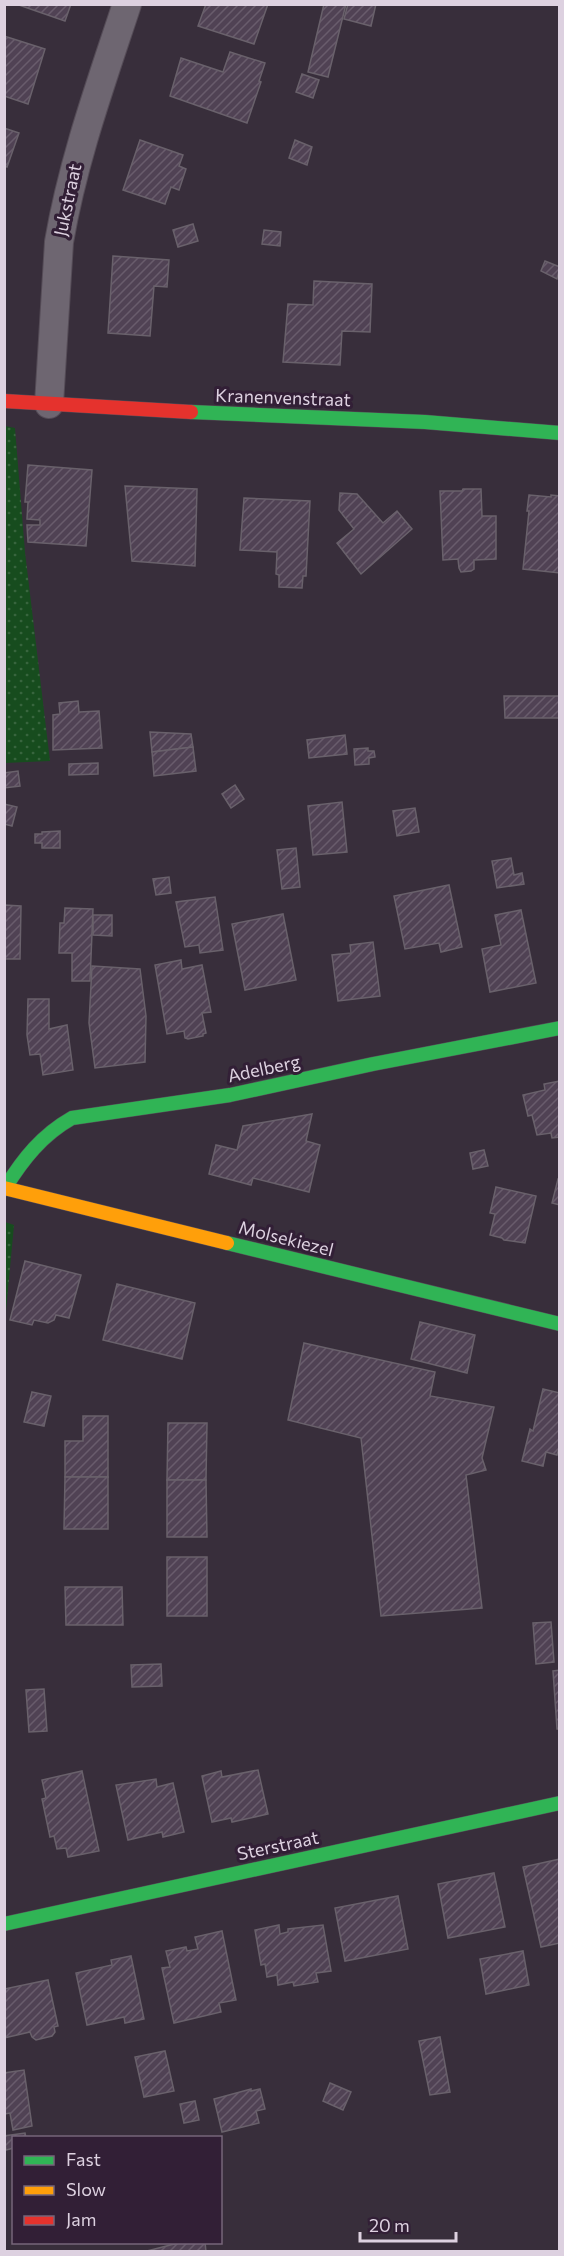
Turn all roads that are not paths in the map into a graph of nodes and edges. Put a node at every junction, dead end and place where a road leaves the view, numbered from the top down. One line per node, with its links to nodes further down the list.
1 (127, 4): 3 (street, Jukstraat)
2 (4, 401): 3 (street, Kranenvenstraat)
3 (49, 404): 4 (street, Kranenvenstraat)
4 (560, 433)
5 (560, 1028): 6 (street, Adelberg)
6 (5, 1188): 7 (street, Molsekiezel)
7 (560, 1324)
8 (560, 1803): 9 (street, Sterstraat)
9 (4, 1924)

